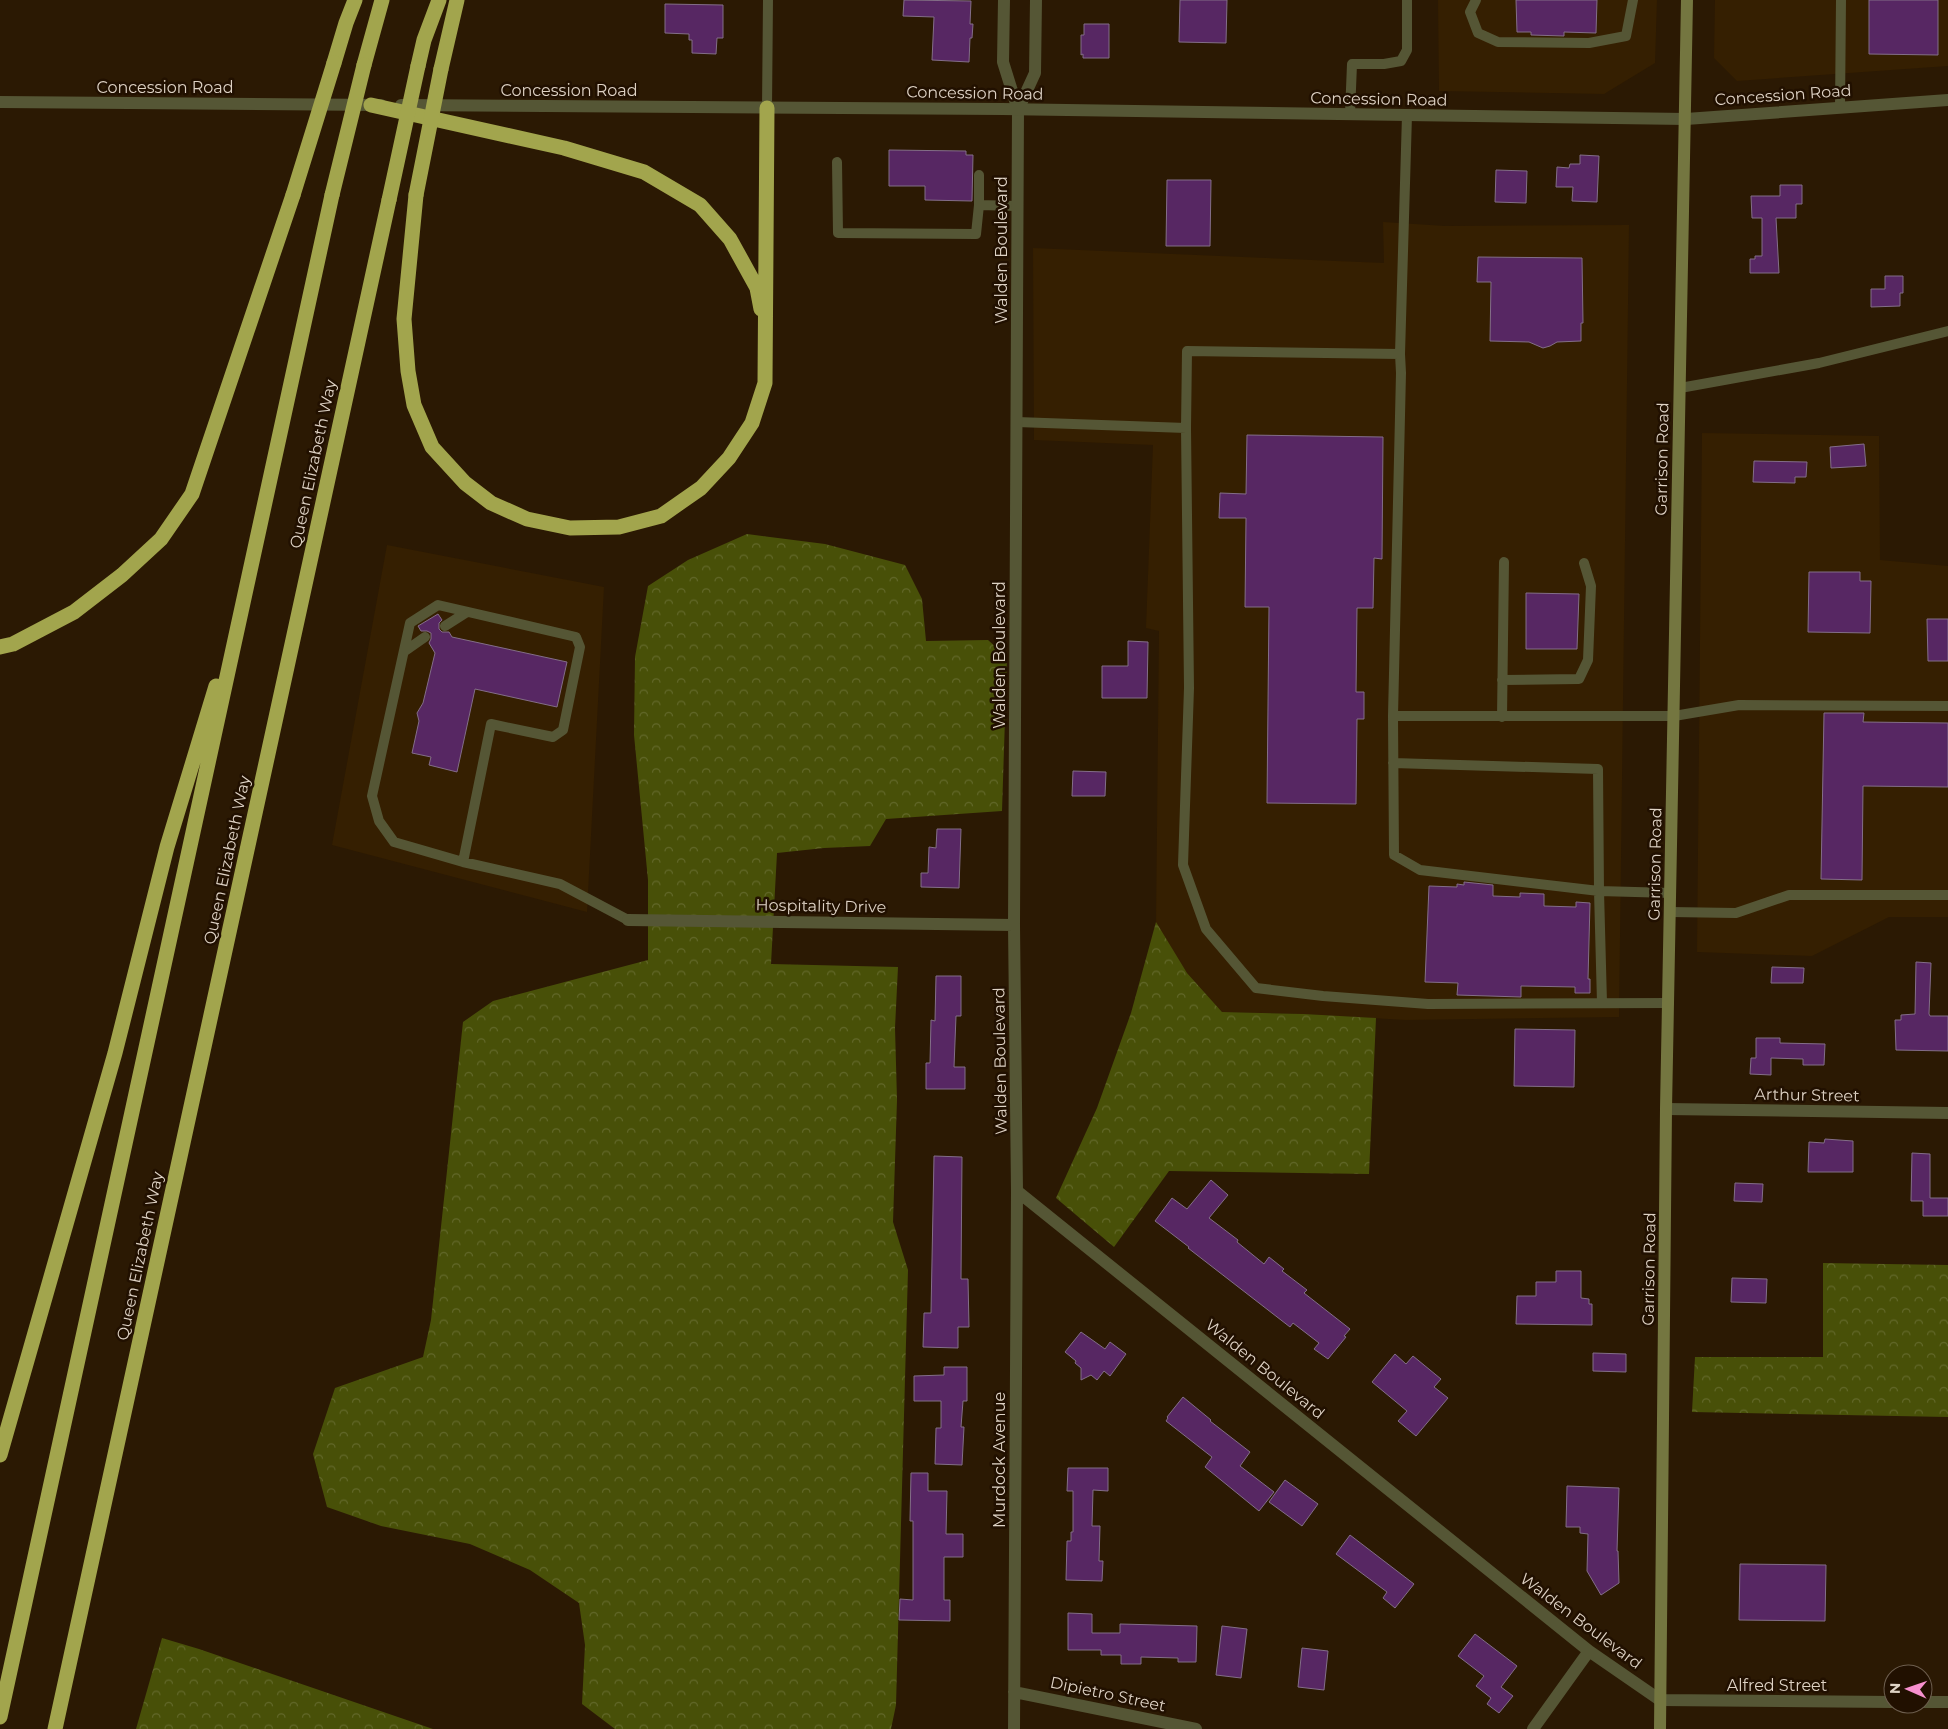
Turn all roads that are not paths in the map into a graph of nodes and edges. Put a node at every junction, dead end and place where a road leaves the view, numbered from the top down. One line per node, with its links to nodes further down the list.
1 (355, 0): 38 (highway, bridge)
2 (382, 0): 34 (highway, bridge)
3 (439, 0): 66 (highway, Queen Elizabeth Way, bridge)
4 (457, 0): 27 (highway, bridge)
5 (768, 0): 16 (lane)
6 (1004, 0): 18 (street, Walden Boulevard)
7 (1036, 0): 18 (street, Walden Boulevard)
8 (1407, 0): 19 (lane)
9 (1476, 0): 10 (lane)
10 (1633, 0)
11 (1687, 0): 21 (main road, Garrison Road)
12 (1840, 0): 17 (lane)
13 (1948, 100): 17 (street, Concession Road)
14 (0, 102): 15 (street, Concession Road)
15 (371, 105): 16 (street, Concession Road); 27 (highway)
16 (767, 108): 18 (street, Concession Road); 27 (highway)
17 (1840, 108): 21 (street, Concession Road)
18 (1018, 110): 19 (street, Concession Road); 25 (street, Walden Boulevard)
19 (1350, 114): 20 (street, Concession Road)
20 (1407, 115): 21 (street, Concession Road); 28 (lane)
21 (1686, 118): 29 (main road, Garrison Road)
22 (837, 162): 24 (lane)
23 (979, 175): 24 (lane)
24 (979, 205): 25 (lane)
25 (1018, 206): 30 (street, Walden Boulevard)
26 (1948, 331): 29 (lane)
27 (767, 337)
28 (1400, 354): 31 (lane); 42 (lane)
29 (1680, 388): 43 (main road, Garrison Road)
30 (1017, 422): 31 (lane); 52 (street, Walden Boulevard)
31 (1186, 428): 53 (lane)
32 (1504, 562): 40 (lane)
33 (1584, 563): 40 (lane)
34 (248, 584): 58 (highway); 65 (highway)
35 (467, 612): 36 (lane); 39 (lane); 46 (lane)
36 (445, 626)
37 (425, 637): 39 (lane)
38 (0, 647)
39 (405, 651): 46 (lane)
40 (1502, 680): 44 (lane)
41 (1948, 706): 43 (lane)
42 (1393, 716): 44 (lane); 45 (lane)
43 (1674, 716): 44 (lane); 48 (main road, Garrison Road)
44 (1502, 717)
45 (1393, 763): 47 (lane); 47 (lane)
46 (463, 862): 51 (lane)
47 (1599, 891): 48 (lane); 53 (lane)
48 (1671, 893): 50 (main road, Garrison Road)
49 (1948, 895): 50 (lane)
50 (1670, 912): 54 (main road, Garrison Road)
51 (628, 920): 52 (street, Hospitality Drive)
52 (1014, 925): 57 (street, Walden Boulevard)
53 (1602, 1003): 54 (lane)
54 (1668, 1003): 55 (main road, Garrison Road)
55 (1666, 1110): 56 (street, Arthur Street); 61 (main road, Garrison Road)
56 (1948, 1113)
57 (1017, 1191): 59 (street, Walden Boulevard); 60 (street, Murdock Avenue)
58 (0, 1455)
59 (1589, 1651): 61 (street, Walden Boulevard); 69 (street)
60 (1014, 1692): 67 (street, Murdock Avenue); 68 (street, Dipietro Street)
61 (1660, 1700): 62 (street, Alfred Street); 70 (main road, Garrison Road)
62 (1883, 1702)
63 (1933, 1702): 64 (street)
64 (1948, 1702)
65 (0, 1717)
66 (56, 1727)
67 (1014, 1729)
68 (1196, 1729)
69 (1533, 1729)
70 (1660, 1729)

